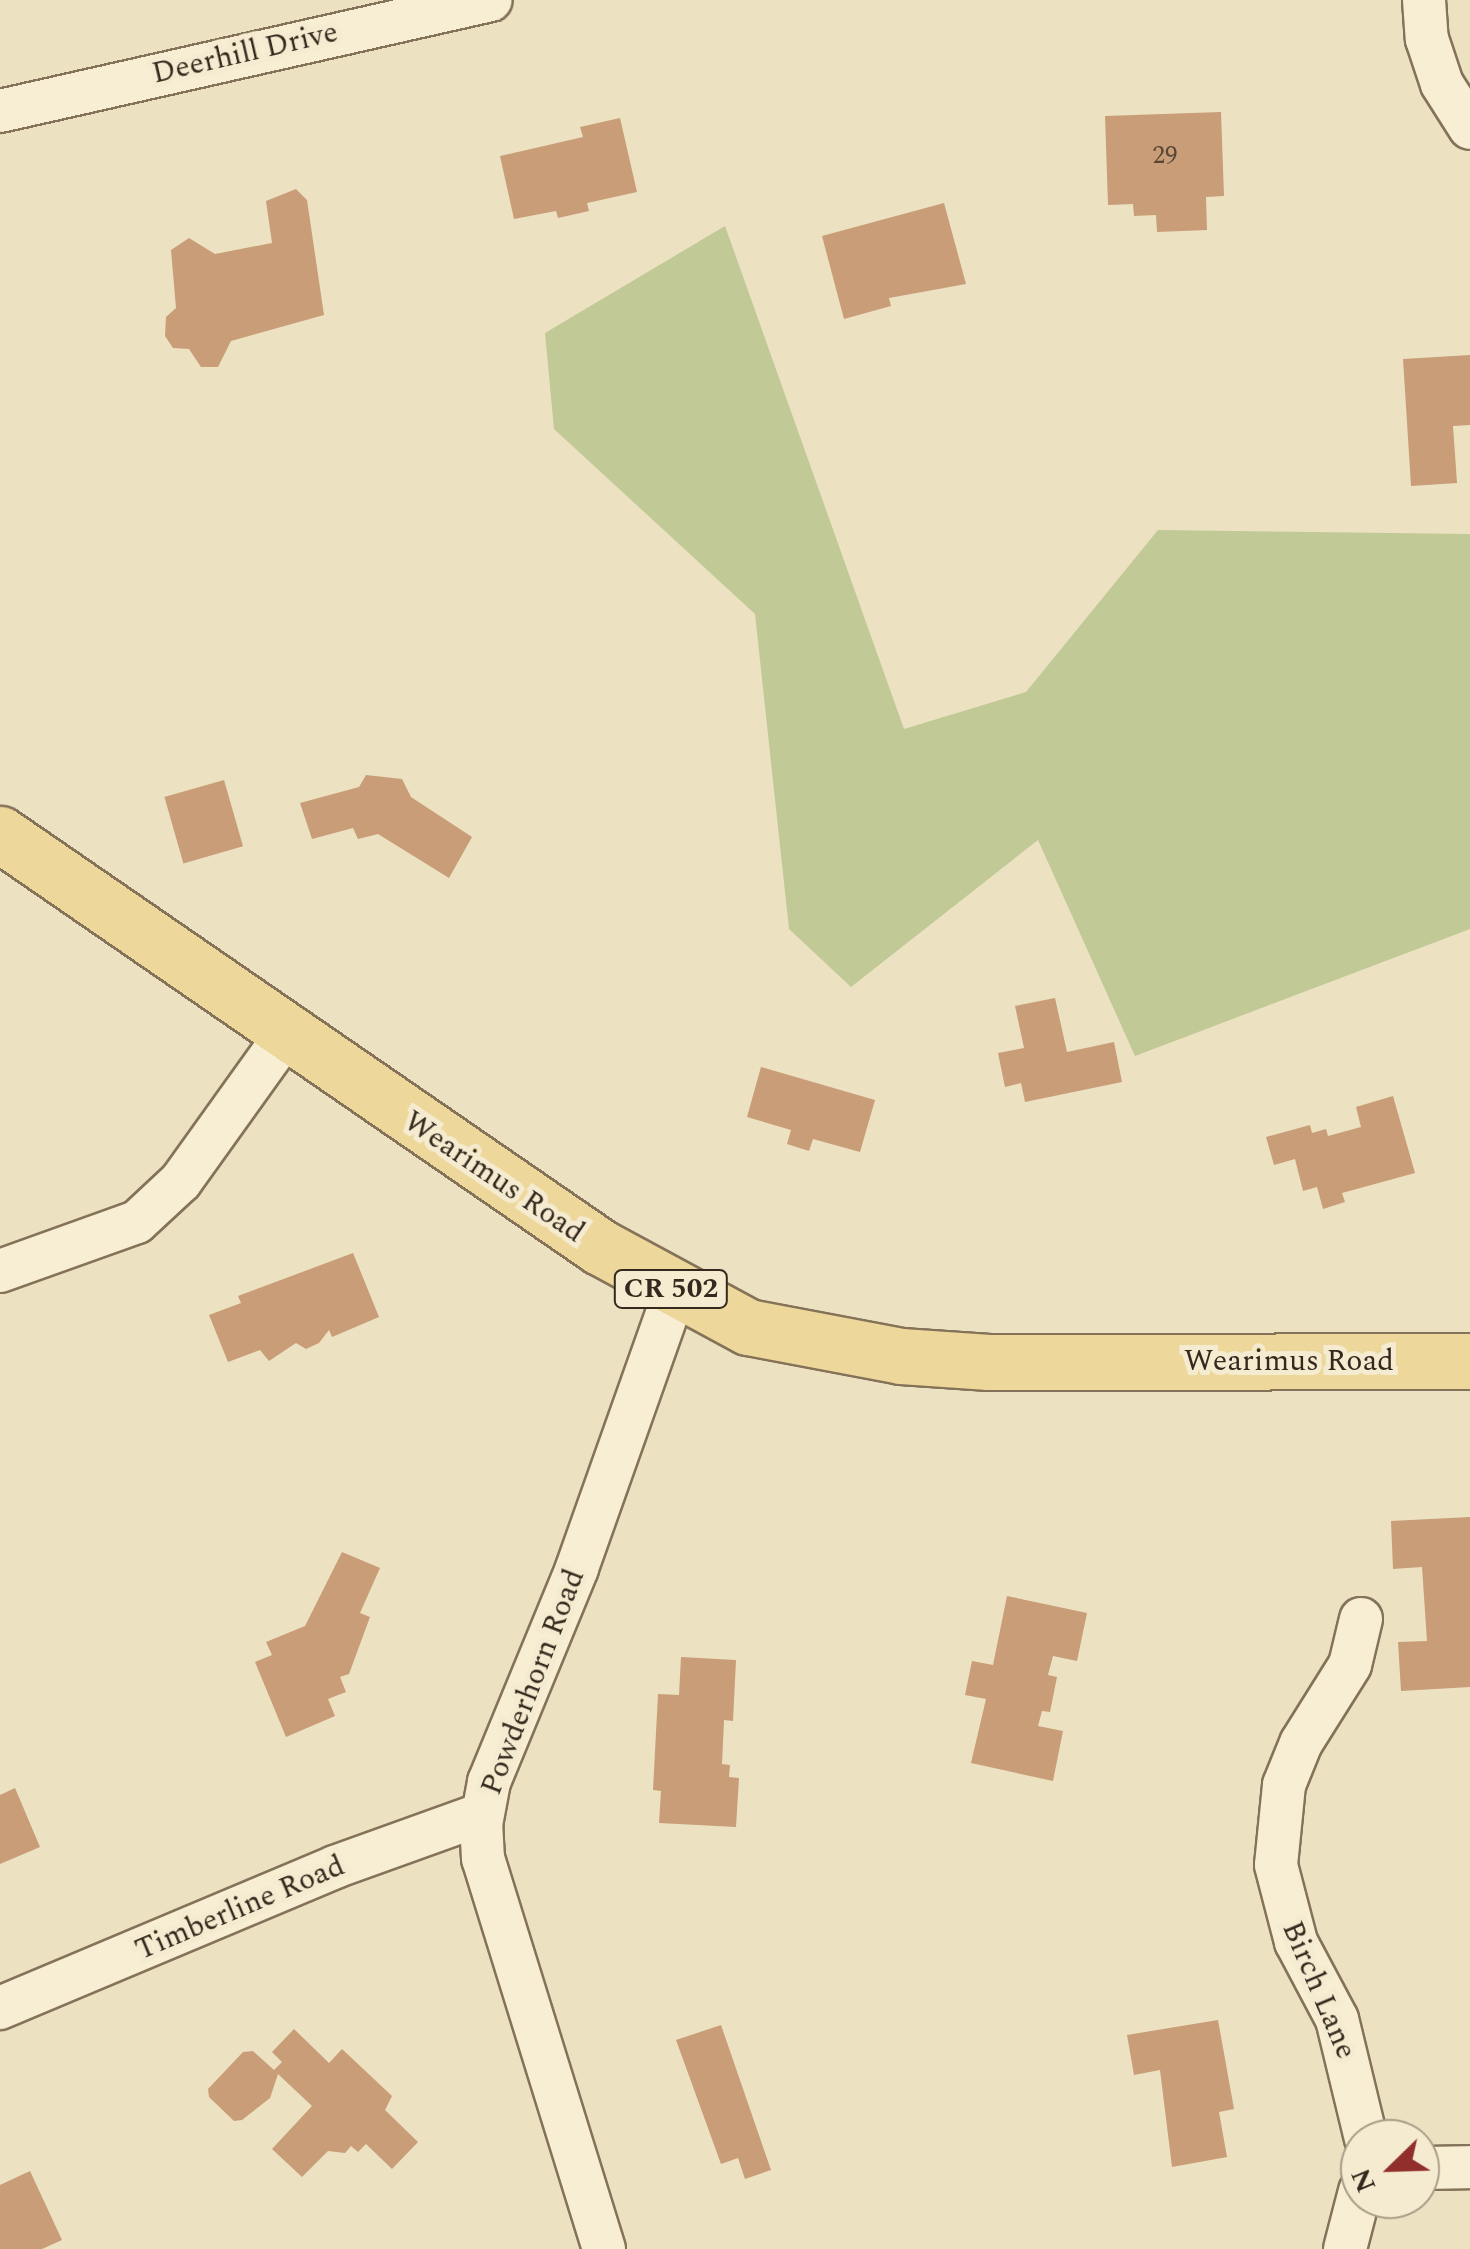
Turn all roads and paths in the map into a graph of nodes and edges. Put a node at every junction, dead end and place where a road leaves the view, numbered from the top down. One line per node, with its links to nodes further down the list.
1 (491, 0): 3 (street, Deerhill Drive)
2 (1424, 0): 4 (street)
3 (0, 111)
4 (1470, 128)
5 (0, 834): 6 (main road, Wearimus Road / CR 502)
6 (285, 1036): 7 (street); 8 (main road, Wearimus Road / CR 502)
7 (0, 1272)
8 (675, 1292): 9 (main road, Wearimus Road / CR 502); 11 (street, Powderhorn Road)
9 (1470, 1361)
10 (1361, 1620): 13 (street, Birch Lane)
11 (482, 1814): 12 (street, Timberline Road); 17 (street, Powderhorn Road)
12 (0, 2008)
13 (1361, 2119)
14 (1470, 2167): 15 (street)
15 (1440, 2168)
16 (1353, 2219): 18 (street)
17 (604, 2249)
18 (1345, 2249)

